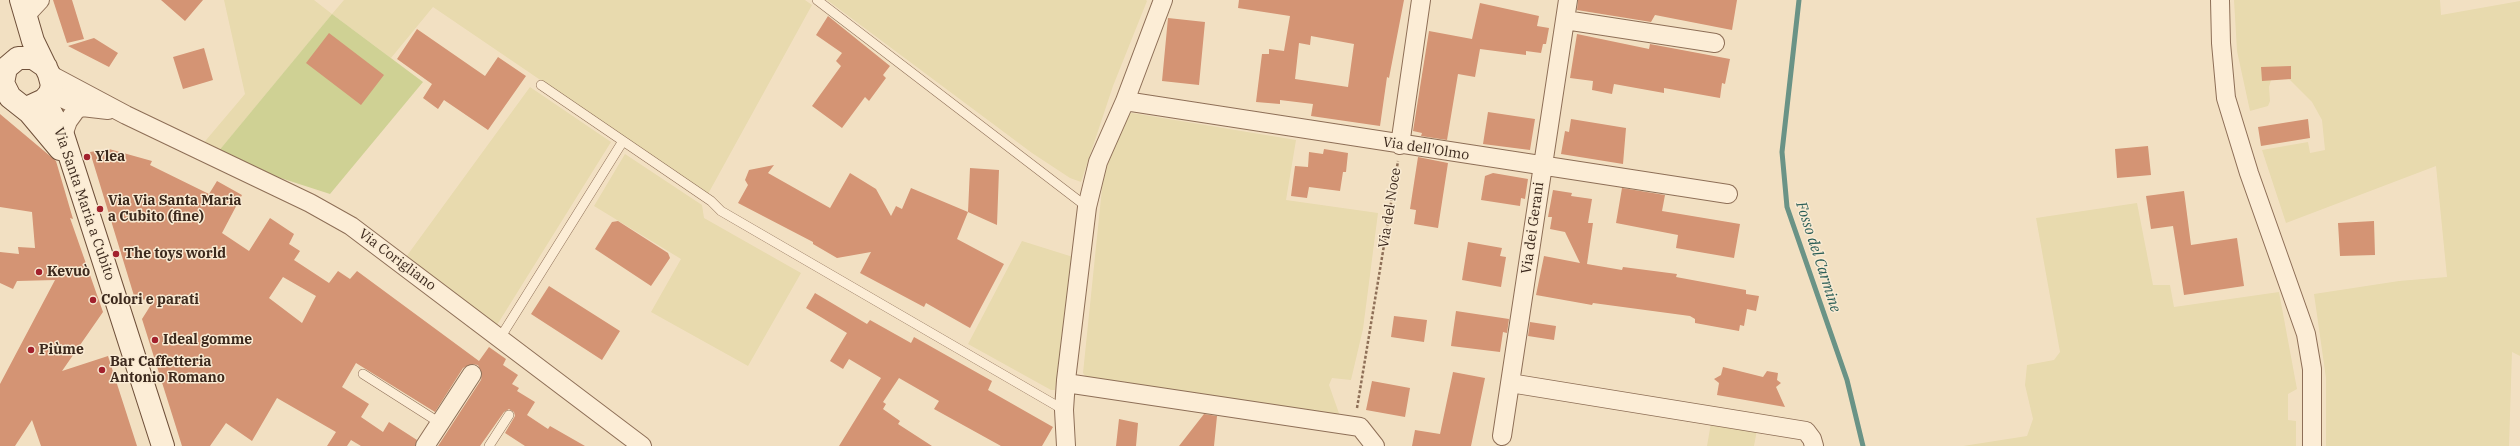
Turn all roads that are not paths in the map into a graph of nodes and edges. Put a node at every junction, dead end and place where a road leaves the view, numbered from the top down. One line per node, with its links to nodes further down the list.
1 (817, 0): 22 (lane)
2 (1163, 0): 13 (street)
3 (1421, 0): 18 (street)
4 (1568, 0): 7 (street, Via dei Gerani)
5 (2220, 0): 39 (street)
6 (29, 5): 9 (main road); 10 (main road, Via Santa Maria a Cubito)
7 (1565, 20): 8 (street); 19 (street, Via dei Gerani)
8 (1715, 43)
9 (10, 62): 10 (main road); 12 (main road)
10 (47, 83): 12 (main road); 14 (street); 15 (street); 16 (main road, Via Santa Maria a Cubito)
11 (541, 85): 17 (lane)
12 (11, 98): 20 (main road)
13 (1125, 101): 18 (street, Via dell'Olmo); 22 (street)
14 (82, 107): 15 (street); 16 (street)
15 (126, 115): 23 (street, Via Corigliano)
16 (63, 135): 20 (main road, Via Santa Maria a Cubito)
17 (623, 141): 23 (lane); 28 (lane)
18 (1400, 145): 19 (street, Via dell'Olmo)
19 (1542, 167): 21 (street, Via dell'Olmo); 26 (street, Via dei Gerani)
20 (77, 177): 33 (main road, Via Santa Maria a Cubito)
21 (1728, 194)
22 (1087, 207): 27 (street)
23 (500, 338): 32 (street, Via Corigliano)
24 (363, 374): 30 (lane)
25 (472, 374): 30 (street)
26 (1510, 383): 31 (street, Via dei Gerani); 38 (street)
27 (1066, 384): 28 (street); 37 (street)
28 (1064, 410): 36 (street)
29 (509, 415): 35 (lane)
30 (440, 423): 34 (street)
31 (1502, 436)
32 (631, 443)
33 (163, 446)
34 (425, 446)
35 (489, 446)
36 (1066, 446)
37 (1375, 446)
38 (1814, 446)
39 (2312, 446)

